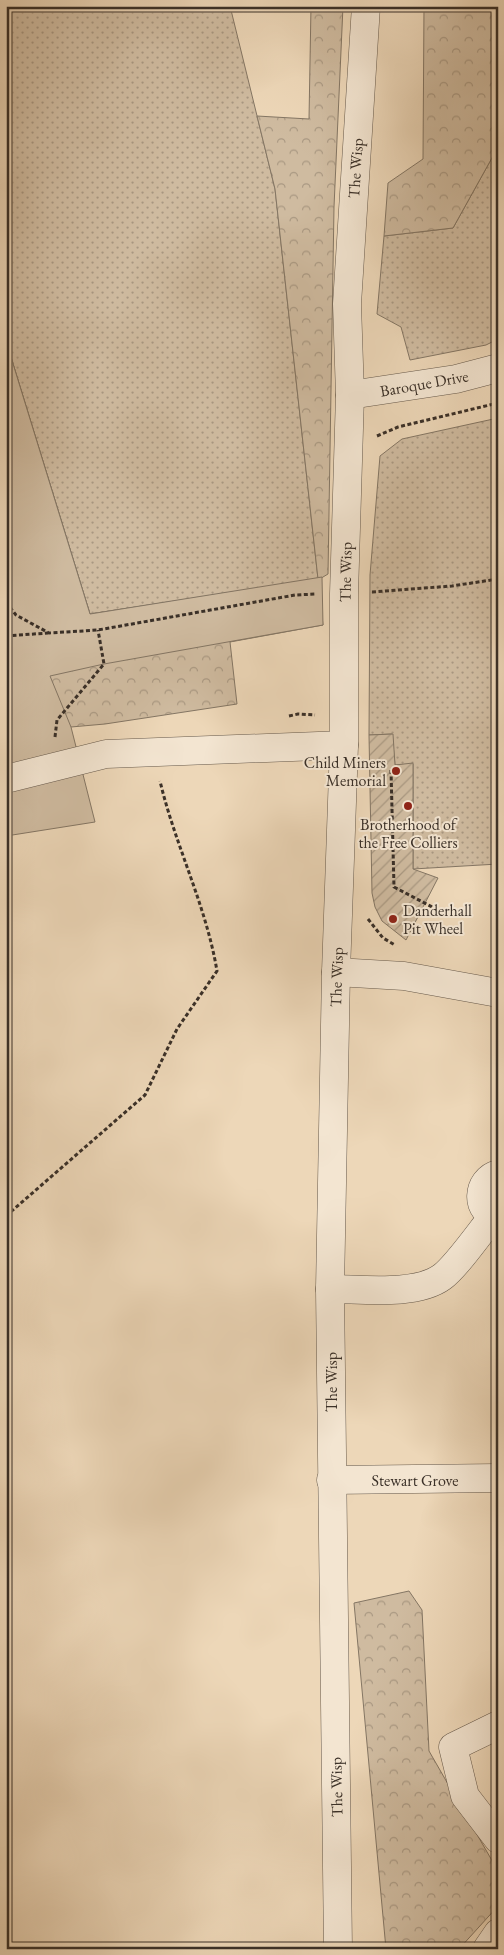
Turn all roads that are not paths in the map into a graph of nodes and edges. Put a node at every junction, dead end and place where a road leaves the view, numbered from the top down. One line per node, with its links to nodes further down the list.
1 (366, 6): 3 (street, The Wisp)
2 (498, 368): 3 (street, Baroque Drive)
3 (350, 395): 4 (street, The Wisp)
4 (344, 745): 5 (street); 6 (street, The Wisp)
5 (6, 779)
6 (336, 972): 7 (street); 10 (street, The Wisp)
7 (498, 993)
8 (498, 1174): 9 (street)
9 (496, 1216): 10 (street)
10 (330, 1289): 12 (street, The Wisp)
11 (498, 1478): 12 (street, Stewart Grove)
12 (331, 1480): 16 (street, The Wisp)
13 (498, 1725): 14 (street)
14 (498, 1839)
15 (498, 1933): 17 (street)
16 (338, 1949)
17 (487, 1949)

